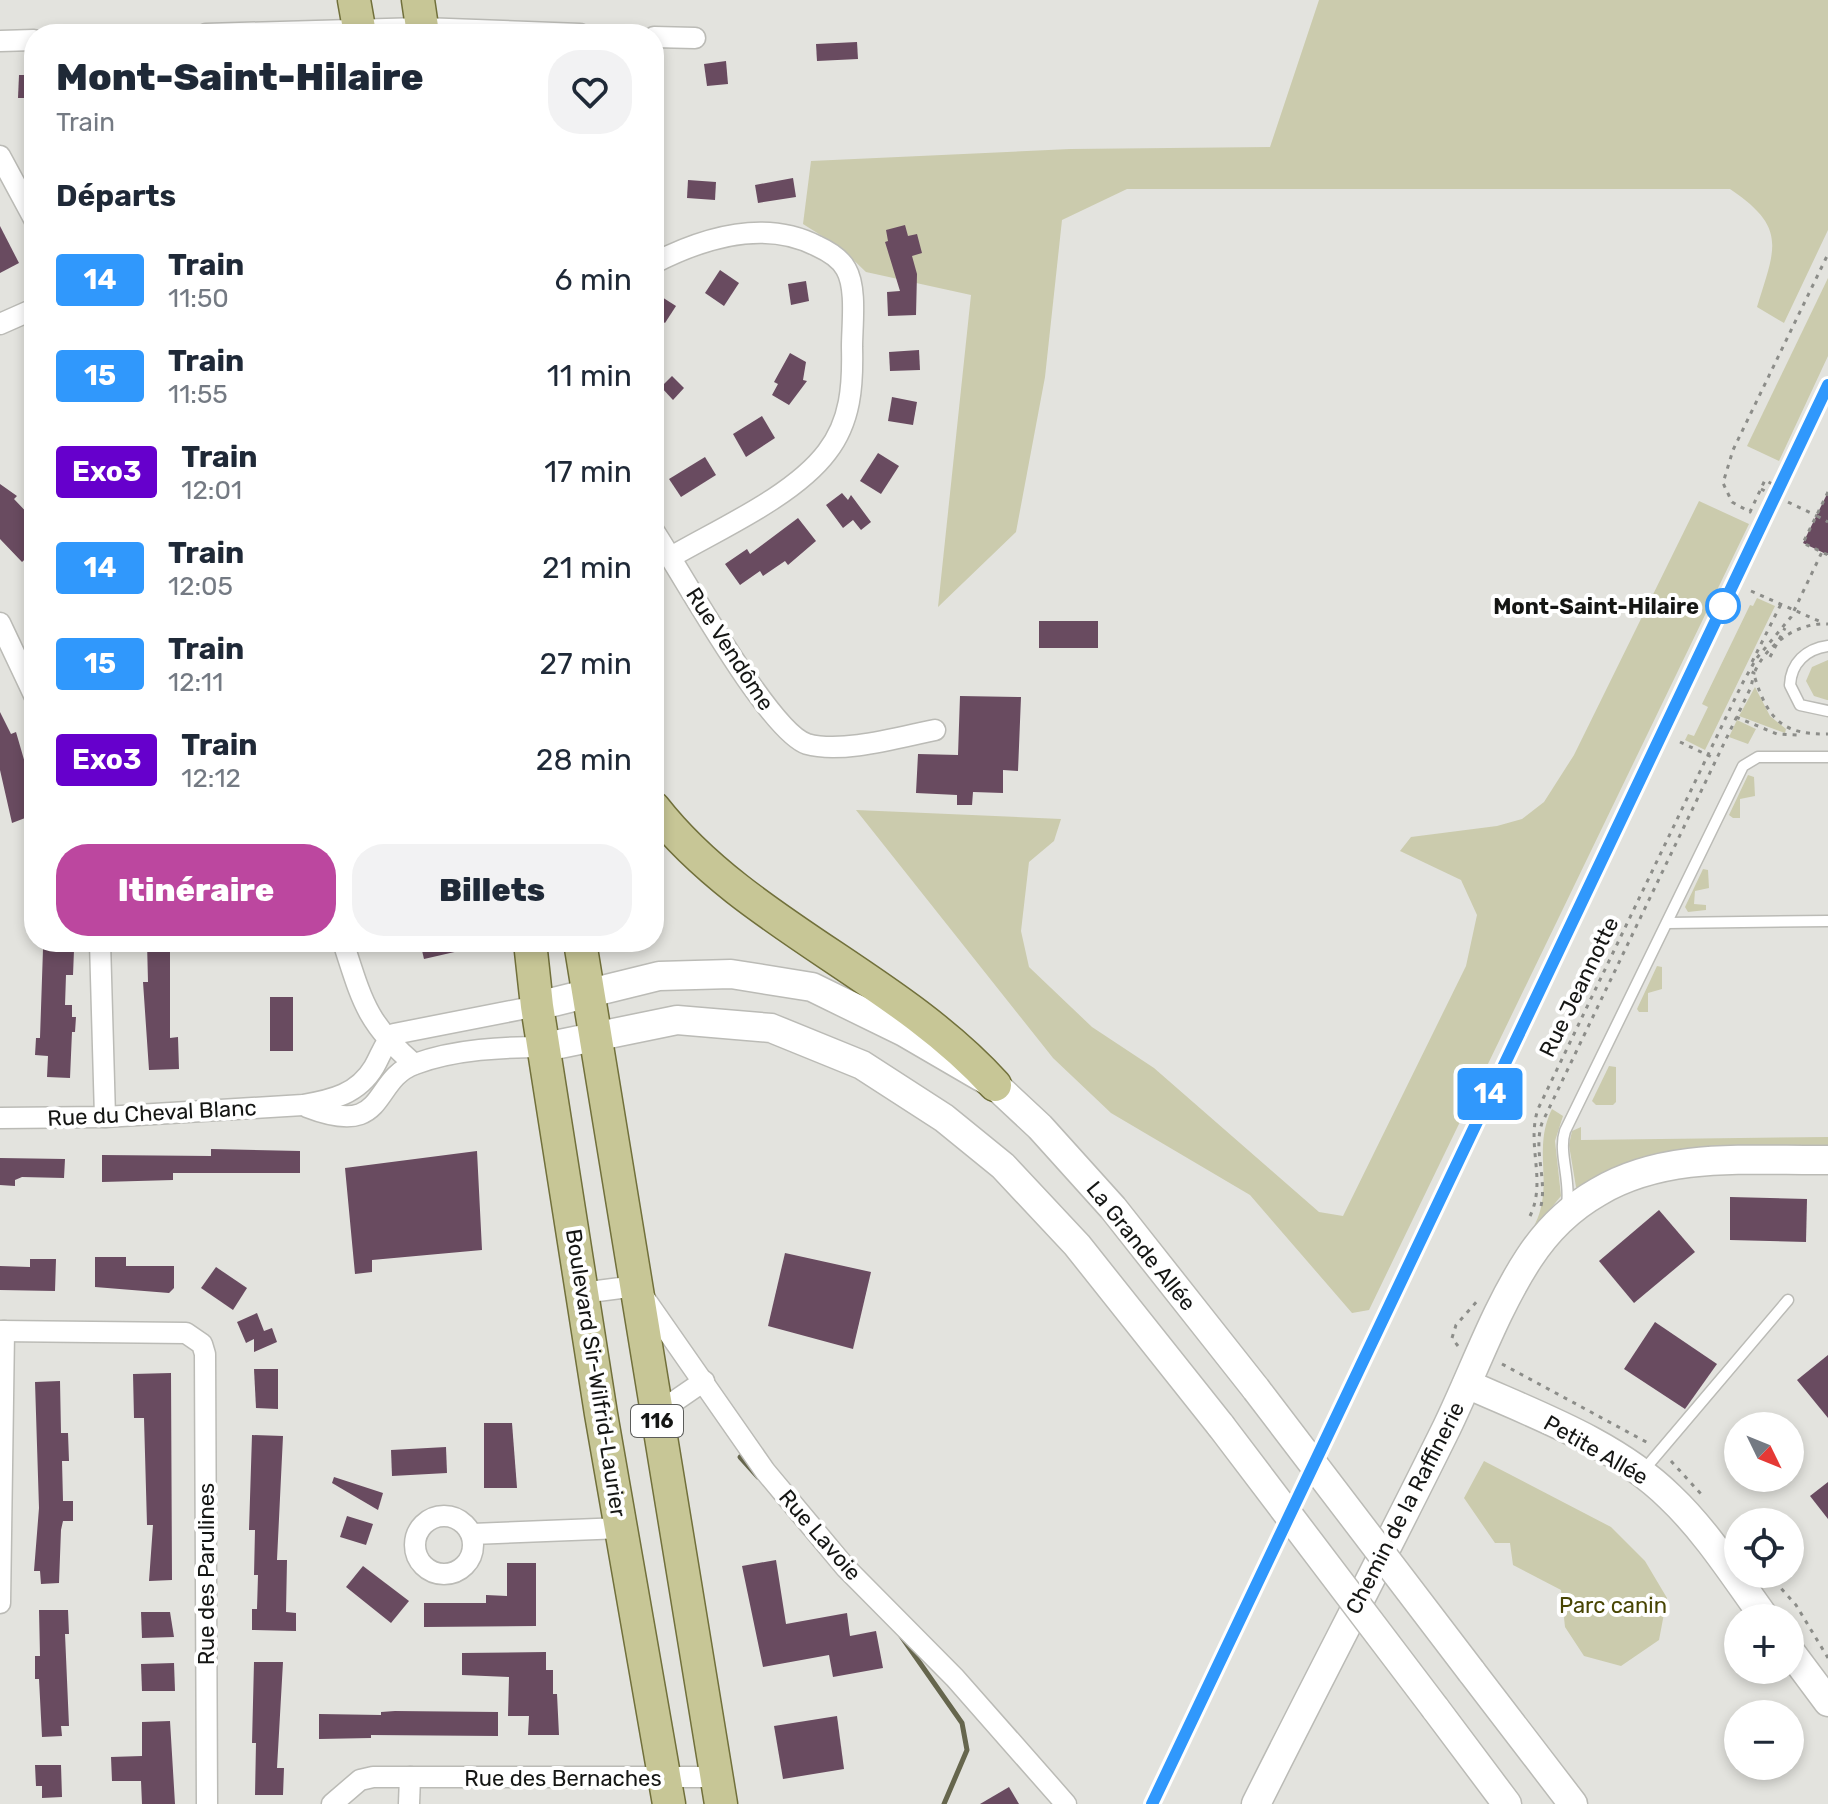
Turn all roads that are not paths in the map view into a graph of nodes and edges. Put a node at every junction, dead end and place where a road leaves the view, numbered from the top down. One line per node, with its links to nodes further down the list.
1 (358, 21): 2 (street); 3 (street)
2 (421, 21)
3 (323, 24)
4 (664, 37): 5 (street)
5 (695, 38)
6 (24, 40): 7 (street)
7 (0, 41)
8 (0, 156): 9 (street)
9 (24, 200)
10 (664, 258): 14 (street)
11 (24, 313): 12 (street)
12 (0, 324)
13 (664, 546): 14 (street, Rue Vendôme)
14 (671, 557): 19 (street, Rue Vendôme)
15 (0, 623): 17 (street)
16 (1828, 646): 18 (lane)
17 (24, 674)
18 (1828, 711)
19 (935, 730)
20 (1828, 757): 23 (lane)
21 (664, 818): 34 (main road)
22 (1828, 921): 23 (lane)
23 (1667, 923): 39 (lane)
24 (100, 952): 36 (street)
25 (346, 952): 31 (street)
26 (531, 952): 29 (main road, Boulevard Sir-Wilfrid-Laurier / 116)
27 (582, 952): 28 (main road, 116)
28 (588, 992): 29 (street, La Grande Allée); 30 (main road, 116); 34 (street, La Grande Allée)
29 (537, 1006): 31 (street); 32 (main road, Boulevard Sir-Wilfrid-Laurier / 116)
30 (598, 1038): 32 (street); 40 (main road, 116); 62 (street, bridge)
31 (386, 1041): 33 (street); 35 (street, Rue du Cheval Blanc)
32 (545, 1047): 33 (street); 41 (main road, Boulevard Sir-Wilfrid-Laurier / 116)
33 (414, 1064): 35 (street, Rue du Cheval Blanc)
34 (995, 1085): 63 (street, La Grande Allée, bridge)
35 (303, 1105): 36 (street, Rue du Cheval Blanc)
36 (105, 1117): 37 (street, Rue du Cheval Blanc)
37 (0, 1118)
38 (1828, 1160): 39 (street, Chemin de la Raffinerie)
39 (1563, 1217): 45 (street, Chemin de la Raffinerie)
40 (636, 1286): 41 (street); 44 (street, Rue Lavoie); 46 (main road, 116)
41 (582, 1293): 48 (main road, Boulevard Sir-Wilfrid-Laurier / 116)
42 (1788, 1300): 47 (lane)
43 (2, 1331): 50 (street); 57 (street, Rue des Parulines)
44 (704, 1381): 46 (street); 60 (street, Rue Lavoie)
45 (1467, 1384): 47 (street, Petite Allée); 61 (street, Chemin de la Raffinerie)
46 (656, 1414): 56 (main road, 116)
47 (1641, 1473): 51 (street, Petite Allée)
48 (622, 1528): 49 (street); 55 (main road, Boulevard Sir-Wilfrid-Laurier / 116)
49 (472, 1534)
50 (0, 1603)
51 (1754, 1604)
52 (1804, 1670): 53 (street)
53 (1828, 1702)
54 (410, 1777): 55 (street, Rue des Bernaches); 58 (street, Rue des Bernaches); 59 (street)
55 (666, 1791): 56 (street, Rue des Bernaches)
56 (719, 1791)
57 (207, 1804)
58 (332, 1804)
59 (409, 1804)
60 (1066, 1804)
61 (1256, 1804)
62 (1507, 1804)
63 (1573, 1804)

